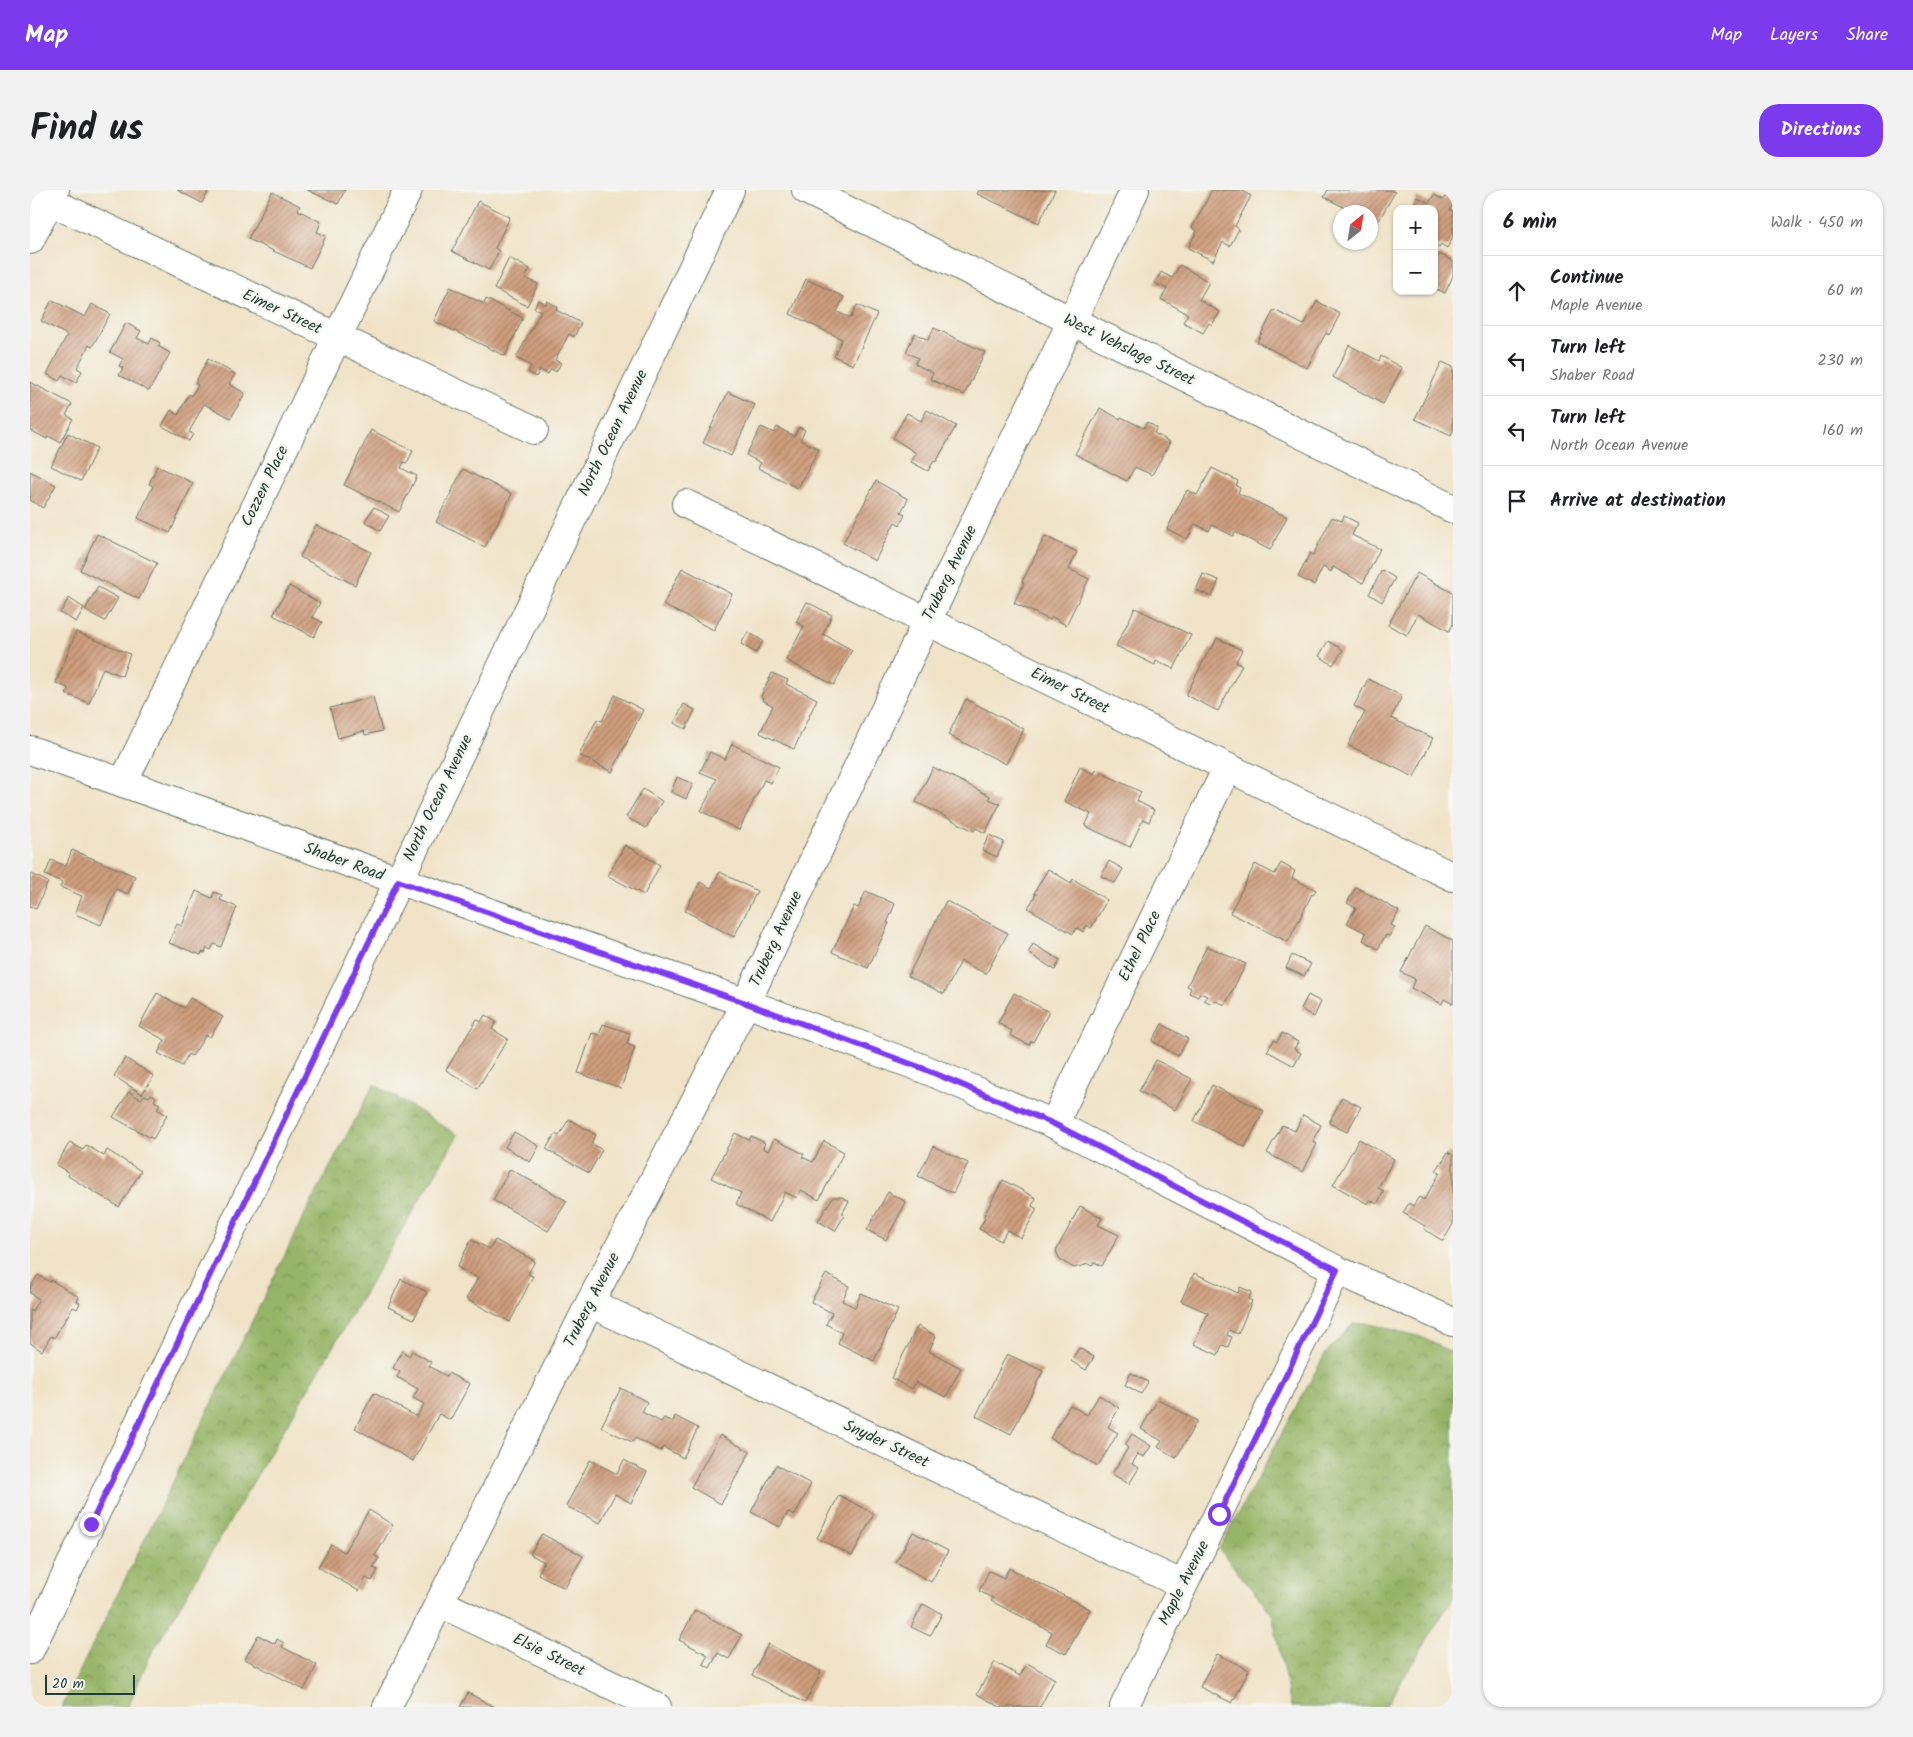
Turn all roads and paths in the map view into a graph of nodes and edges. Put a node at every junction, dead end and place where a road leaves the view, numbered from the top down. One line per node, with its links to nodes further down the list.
1 (408, 190): 8 (street, Cozzen Place)
2 (730, 190): 17 (street, North Ocean Avenue)
3 (806, 190): 7 (street, West Vehslage Street)
4 (1135, 190): 7 (street, Truberg Avenue)
5 (45, 195): 6 (street); 8 (street, Eimer Street)
6 (30, 240)
7 (1072, 323): 11 (street, West Vehslage Street); 12 (street, Truberg Avenue)
8 (336, 338): 9 (street, Eimer Street); 15 (street, Cozzen Place)
9 (534, 430)
10 (686, 504): 12 (street, Eimer Street)
11 (1453, 509)
12 (927, 621): 14 (street, Eimer Street); 18 (street, Truberg Avenue)
13 (30, 750): 15 (street, Shaber Road)
14 (1227, 768): 16 (street, Eimer Street); 19 (street, Ethel Place)
15 (123, 783): 17 (street, Shaber Road)
16 (1453, 877)
17 (398, 881): 18 (street, Shaber Road); 25 (street, North Ocean Avenue)
18 (746, 1003): 19 (street, Shaber Road); 21 (street, Truberg Avenue)
19 (1054, 1124): 20 (street, Shaber Road)
20 (1337, 1270): 22 (street, Shaber Road); 23 (street, Maple Avenue)
21 (590, 1303): 23 (street, Snyder Street); 24 (street, Truberg Avenue)
22 (1453, 1322)
23 (1183, 1585): 28 (street, Maple Avenue)
24 (440, 1603): 26 (street, Truberg Avenue); 27 (street, Elsie Street)
25 (32, 1641)
26 (387, 1707)
27 (657, 1707)
28 (1124, 1707)

